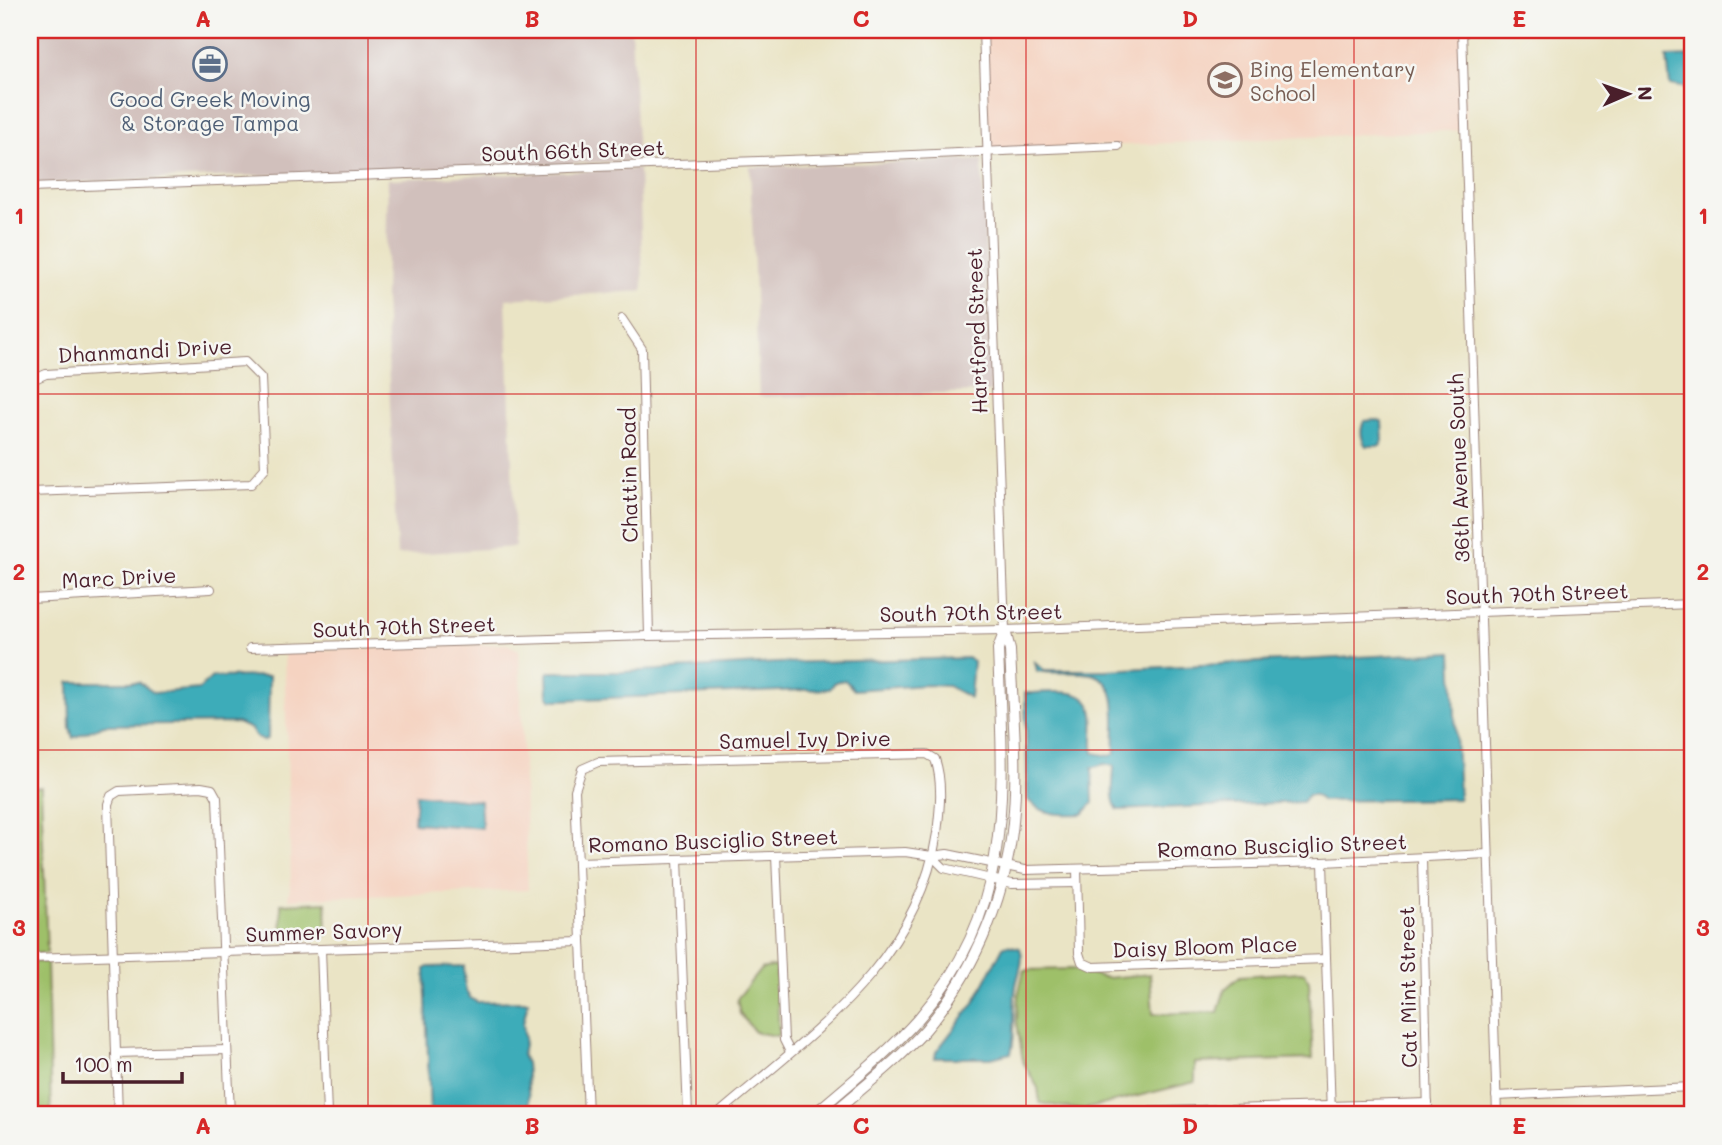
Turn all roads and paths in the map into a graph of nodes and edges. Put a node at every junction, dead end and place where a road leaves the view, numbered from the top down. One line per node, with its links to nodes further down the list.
1 (983, 30): 4 (street, Hartford Street)
2 (1462, 30): 12 (street, 36th Avenue South)
3 (1118, 146): 4 (street, South 66th Street)
4 (986, 152): 5 (street, South 66th Street); 13 (street, Hartford Street)
5 (30, 188)
6 (622, 319): 14 (street, Chattin Road)
7 (30, 381): 8 (street, Dhanmandi Drive)
8 (30, 492)
9 (211, 589): 10 (street, Marc Drive)
10 (30, 599)
11 (1692, 604): 12 (street, South 70th Street)
12 (1480, 613): 13 (street, South 70th Street); 16 (street, 36th Avenue South)
13 (1005, 630): 14 (street, South 70th Street); 23 (street); 24 (street)
14 (649, 636): 15 (street, South 70th Street)
15 (250, 648)
16 (1488, 854): 19 (street, Romano Busciglio Street); 39 (street, 36th Avenue South)
17 (776, 856): 18 (street, Romano Busciglio Street); 20 (street, Romano Busciglio Street); 36 (street)
18 (933, 856): 21 (street, Samuel Ivy Drive); 23 (street, Romano Busciglio Street); 26 (street, Romano Busciglio Street); 36 (street, Samuel Ivy Drive)
19 (1422, 858): 22 (street, Romano Busciglio Street); 40 (street, Cat Mint Street)
20 (678, 859): 21 (street, Romano Busciglio Street); 48 (street)
21 (578, 862): 29 (street, Samuel Ivy Drive)
22 (1323, 862): 25 (street, Romano Busciglio Street); 34 (street)
23 (994, 866): 24 (street, Romano Busciglio Street); 26 (street)
24 (1006, 868): 25 (street, Romano Busciglio Street); 27 (street)
25 (1077, 869): 28 (street)
26 (991, 879): 27 (street, Romano Busciglio Street); 50 (street)
27 (1002, 882): 28 (street, Romano Busciglio Street); 51 (street)
28 (1077, 883): 34 (street, Daisy Bloom Place)
29 (582, 941): 30 (street, Summer Savory); 47 (street, Samuel Ivy Drive)
30 (321, 948): 31 (street, Summer Savory); 46 (street)
31 (224, 951): 32 (street, Summer Savory); 32 (street); 35 (street)
32 (113, 956): 33 (street, Summer Savory); 37 (street)
33 (30, 958)
34 (1326, 959): 41 (street)
35 (227, 1050): 37 (street); 45 (street)
36 (790, 1052): 49 (street, Samuel Ivy Drive)
37 (116, 1053): 44 (street)
38 (1692, 1087): 39 (street)
39 (1496, 1096): 54 (street, 36th Avenue South)
40 (1428, 1103): 41 (street); 53 (street, Cat Mint Street)
41 (1331, 1110): 42 (street)
42 (1232, 1112): 43 (street)
43 (1136, 1114): 52 (street)
44 (118, 1115)
45 (230, 1115)
46 (327, 1115)
47 (588, 1115)
48 (688, 1115)
49 (717, 1115)
50 (813, 1115)
51 (831, 1115)
52 (1036, 1115)
53 (1428, 1115)
54 (1497, 1115)

